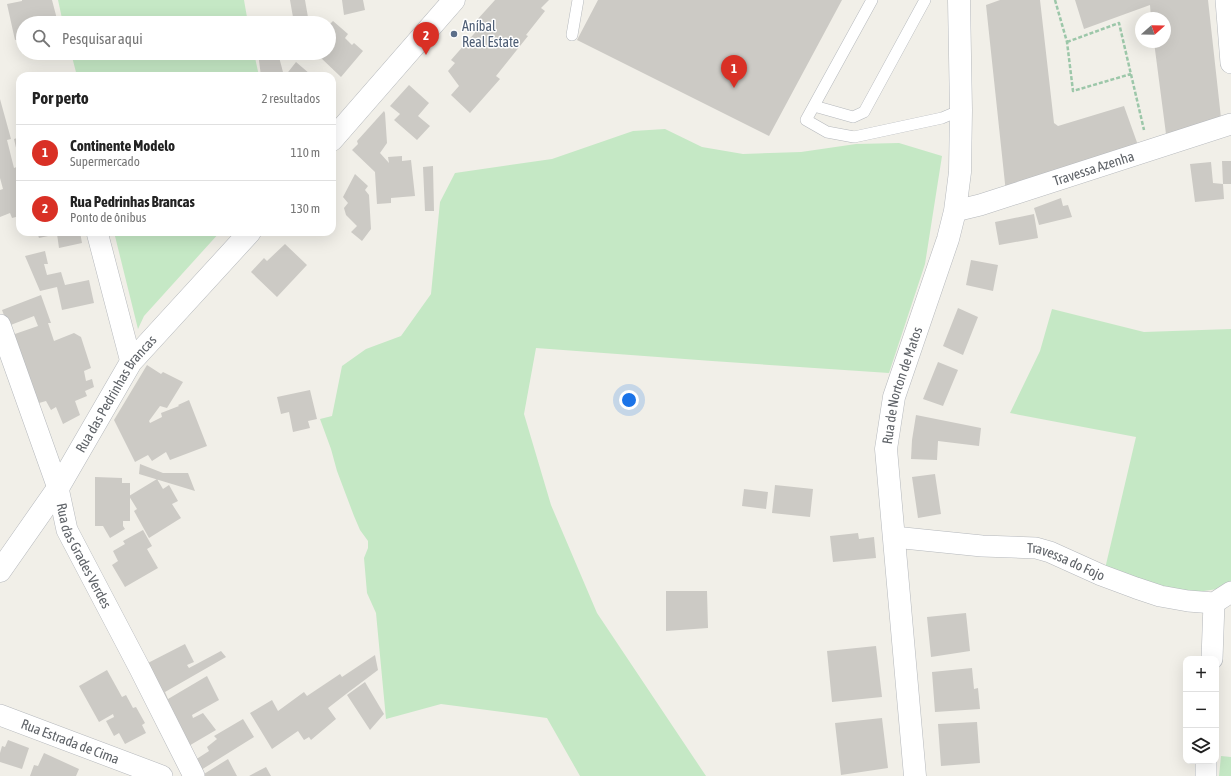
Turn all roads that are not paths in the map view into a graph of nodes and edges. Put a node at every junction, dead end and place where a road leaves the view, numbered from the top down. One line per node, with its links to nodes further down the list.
1 (454, 0): 12 (street)
2 (578, 0): 7 (lane)
3 (872, 0): 9 (lane)
4 (925, 0): 9 (lane)
5 (959, 0): 10 (street, Rua de Norton de Matos)
6 (1226, 0): 8 (street)
7 (572, 34)
8 (1231, 63)
9 (814, 106): 10 (lane)
10 (961, 110): 13 (street, Rua de Norton de Matos)
11 (1231, 124): 13 (street, Travessa Azenha)
12 (336, 135)
13 (955, 211): 19 (street, Rua de Norton de Matos)
14 (98, 236): 17 (street)
15 (246, 236): 17 (street, Rua das Pedrinhas Brancas)
16 (0, 325): 18 (street, Rua das Grades Verdes)
17 (131, 362): 18 (street, Rua das Pedrinhas Brancas)
18 (58, 488): 20 (street, Rua das Pedrinhas Brancas); 26 (street, Rua das Grades Verdes)
19 (894, 537): 21 (street, Travessa do Fojo); 27 (street, Rua de Norton de Matos)
20 (0, 571)
21 (1223, 597): 22 (street)
22 (1213, 656)
23 (0, 716): 25 (street, Rua Estrada de Cima)
24 (1206, 764): 28 (street)
25 (162, 776)
26 (194, 776)
27 (915, 776)
28 (1206, 776)

